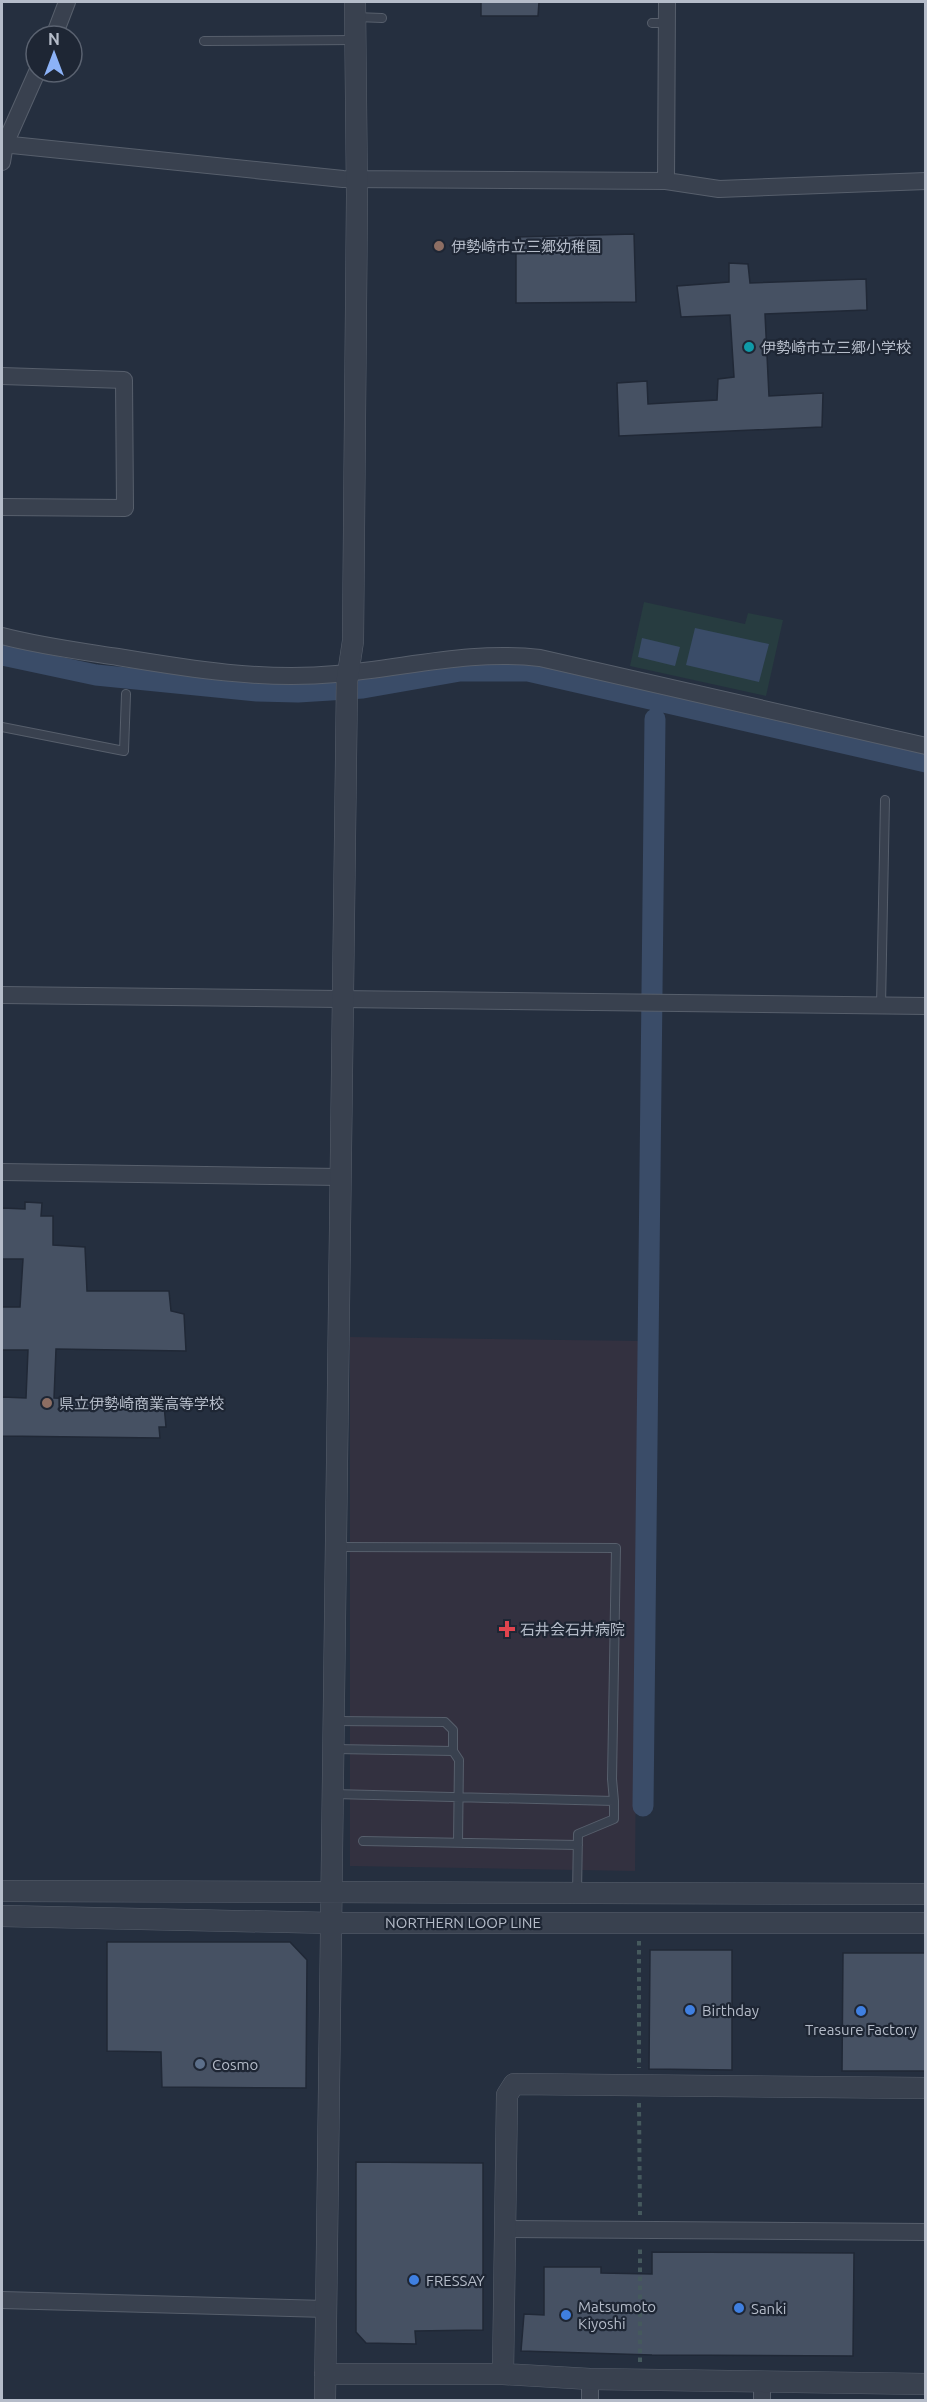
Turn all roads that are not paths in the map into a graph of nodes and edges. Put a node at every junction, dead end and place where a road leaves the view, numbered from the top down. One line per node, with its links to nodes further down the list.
1 (67, 2): 5 (street)
2 (667, 2): 12 (street)
3 (355, 9): 4 (lane); 6 (street)
4 (382, 18)
5 (59, 24)
6 (355, 40): 7 (lane); 11 (street)
7 (204, 41)
8 (31, 84): 9 (street)
9 (3, 144): 10 (street); 11 (street)
10 (2, 162)
11 (355, 178): 12 (street); 17 (street)
12 (666, 181): 13 (street)
13 (926, 181)
14 (2, 376): 15 (street)
15 (2, 507)
16 (2, 636): 17 (street)
17 (348, 685): 20 (street); 23 (street)
18 (126, 694): 19 (lane)
19 (2, 727)
20 (926, 746)
21 (885, 800): 24 (lane)
22 (2, 995): 23 (street)
23 (342, 999): 24 (street); 27 (street)
24 (881, 1006): 25 (street)
25 (926, 1006)
26 (2, 1173): 27 (street)
27 (339, 1177): 28 (street)
28 (336, 1547): 29 (street); 34 (lane)
29 (334, 1721): 30 (street); 31 (lane)
30 (334, 1749): 31 (lane); 32 (street)
31 (453, 1751): 33 (lane)
32 (334, 1794): 33 (lane); 39 (street)
33 (459, 1796): 34 (lane); 36 (lane)
34 (614, 1801): 37 (lane)
35 (363, 1841): 36 (lane)
36 (458, 1842): 37 (lane)
37 (578, 1845): 40 (lane)
38 (2, 1891): 39 (street, NORTHERN LOOP LINE)
39 (332, 1893): 40 (street, NORTHERN LOOP LINE); 43 (street)
40 (577, 1894): 41 (street, NORTHERN LOOP LINE)
41 (926, 1894)
42 (2, 1916): 43 (street, NORTHERN LOOP LINE)
43 (332, 1923): 44 (street, NORTHERN LOOP LINE); 49 (street)
44 (926, 1923)
45 (926, 2088): 46 (street)
46 (505, 2229): 47 (street); 51 (street)
47 (926, 2232)
48 (2, 2300): 49 (street)
49 (326, 2309): 50 (street)
50 (325, 2374): 51 (street); 55 (street)
51 (503, 2374): 52 (street)
52 (590, 2379): 54 (street); 56 (street)
53 (926, 2384): 54 (street)
54 (762, 2391)
55 (325, 2400)
56 (590, 2400)

